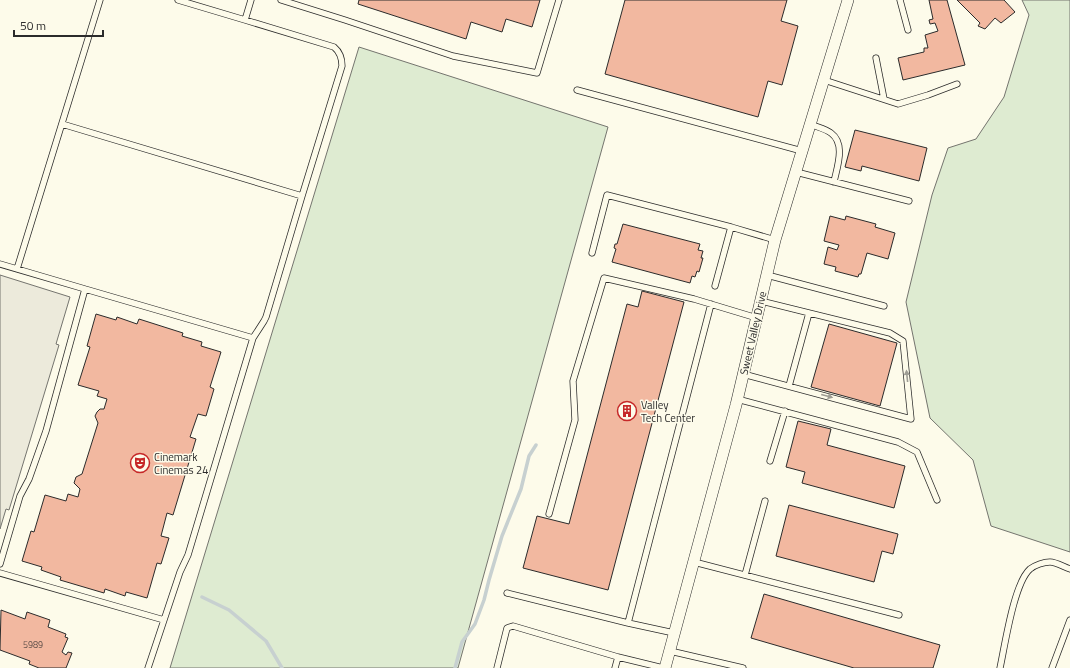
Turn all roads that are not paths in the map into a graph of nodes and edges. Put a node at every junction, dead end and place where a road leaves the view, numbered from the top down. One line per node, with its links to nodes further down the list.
1 (100, 0): 15 (lane)
2 (178, 0): 8 (lane)
3 (251, 0): 8 (lane)
4 (281, 0): 5 (lane)
5 (559, 0)
6 (848, 0): 11 (street, Sweet Valley Drive)
7 (900, 0): 9 (lane)
8 (245, 20): 20 (lane)
9 (908, 30)
10 (876, 58): 14 (lane)
11 (824, 80): 14 (lane); 16 (street, Sweet Valley Drive)
12 (957, 84): 14 (lane)
13 (577, 90): 17 (lane)
14 (884, 99)
15 (62, 124): 20 (lane); 26 (lane)
16 (810, 124): 17 (street, Sweet Valley Drive); 19 (lane)
17 (802, 151): 18 (street, Sweet Valley Drive)
18 (796, 172): 19 (lane); 23 (street, Sweet Valley Drive)
19 (834, 182): 21 (lane)
20 (302, 196): 35 (lane)
21 (909, 201)
22 (731, 227): 23 (lane); 24 (lane); 28 (lane)
23 (775, 240): 27 (street, Sweet Valley Drive)
24 (592, 253)
25 (0, 264): 26 (lane)
26 (17, 269): 29 (lane)
27 (767, 275): 30 (street, Sweet Valley Drive); 32 (lane)
28 (714, 286)
29 (85, 289): 35 (lane); 45 (lane)
30 (761, 301): 33 (lane); 34 (street, Sweet Valley Drive)
31 (711, 304): 34 (lane); 43 (lane); 53 (lane)
32 (884, 306)
33 (809, 313): 37 (lane); 37 (lane, one-way to 33)
34 (756, 318): 36 (street, Sweet Valley Drive)
35 (253, 338): 51 (lane)
36 (743, 374): 37 (lane); 38 (street, Sweet Valley Drive)
37 (789, 386)
38 (737, 399): 39 (lane); 44 (street, Sweet Valley Drive)
39 (785, 411): 40 (lane); 41 (lane)
40 (770, 461)
41 (938, 500)
42 (765, 501): 48 (lane)
43 (549, 514)
44 (694, 562): 48 (lane); 54 (street, Sweet Valley Drive)
45 (0, 564)
46 (1070, 569): 62 (lane)
47 (0, 573): 51 (lane)
48 (745, 575): 50 (lane)
49 (507, 593): 53 (lane)
50 (899, 615)
51 (164, 620): 57 (lane)
52 (1070, 620): 63 (lane)
53 (628, 623): 54 (lane)
54 (674, 633): 55 (street, Sweet Valley Drive)
55 (670, 651): 60 (street, Sweet Valley Drive); 61 (lane)
56 (618, 657): 58 (lane); 59 (lane); 60 (lane)
57 (148, 668)
58 (497, 668)
59 (615, 668)
60 (664, 668)
61 (743, 668)
62 (1000, 668)
63 (1052, 668)

